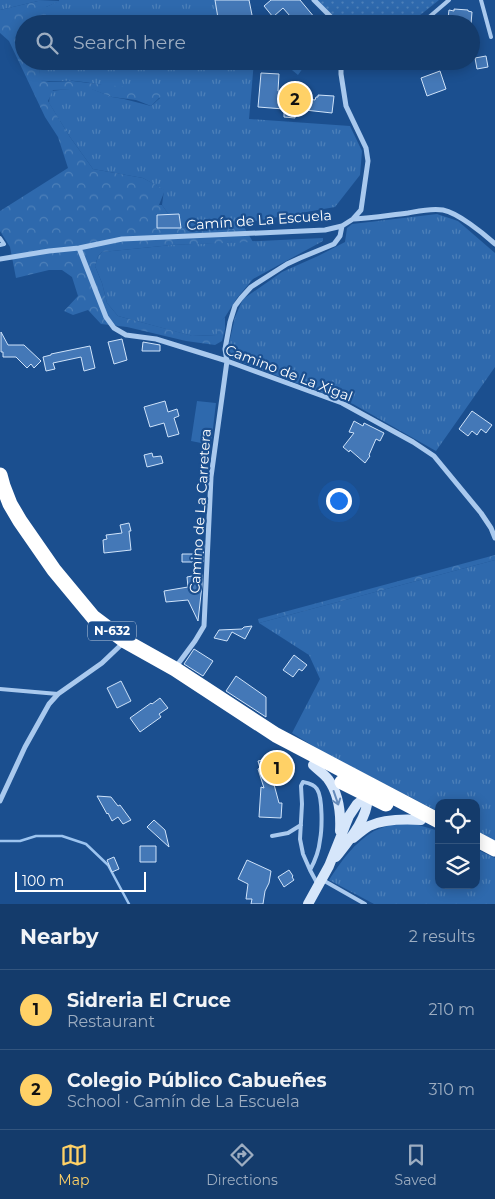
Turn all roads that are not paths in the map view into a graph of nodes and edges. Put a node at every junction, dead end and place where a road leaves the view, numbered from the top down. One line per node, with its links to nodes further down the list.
1 (314, 0): 4 (street)
2 (449, 0): 5 (lane)
3 (481, 0): 6 (lane)
4 (329, 15)
5 (432, 15)
6 (491, 37)
7 (341, 70): 8 (street)
8 (353, 219): 9 (street, Camín de La Escuela); 11 (street)
9 (342, 226): 13 (street, Camín de La Escuela); 15 (street, Camino de La Carretera)
10 (0, 238): 12 (lane)
11 (495, 244)
12 (0, 245)
13 (79, 248): 14 (street, Camín de La Escuela); 15 (street, Camino de La Xigal)
14 (0, 259)
15 (227, 361): 17 (street, Camino de La Xigal); 19 (street, Camino de La Carretera)
16 (0, 475): 18 (highway, N-632)
17 (495, 538)
18 (126, 641): 19 (highway, N-632); 21 (street)
19 (175, 668): 22 (highway, N-632)
20 (0, 689): 21 (lane)
21 (58, 694): 24 (street)
22 (316, 762): 23 (highway); 25 (highway); 28 (street, one-way to 28)
23 (368, 795): 25 (highway); 28 (street)
24 (0, 800)
25 (432, 820): 28 (street)
26 (301, 826): 27 (lane); 31 (lane); 31 (lane)
27 (272, 836)
28 (345, 840): 32 (street)
29 (480, 841): 30 (highway)
30 (495, 848)
31 (310, 870): 32 (lane)
32 (320, 882): 33 (street); 34 (lane)
33 (308, 904)
34 (365, 904)

